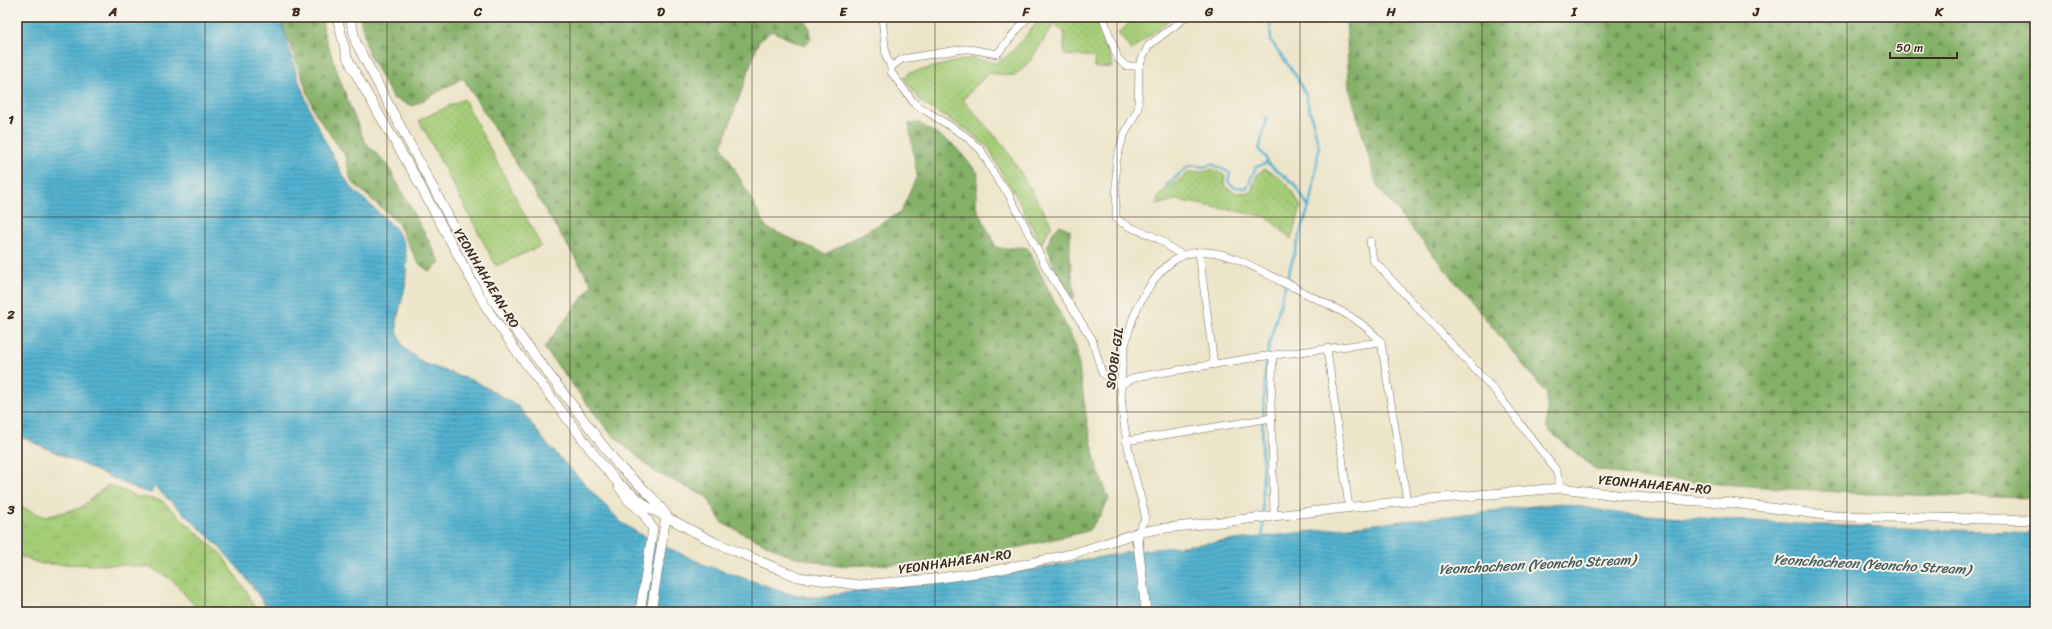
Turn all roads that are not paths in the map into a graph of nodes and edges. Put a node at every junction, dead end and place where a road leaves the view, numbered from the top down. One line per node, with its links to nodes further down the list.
1 (337, 17): 21 (street, YEONHAHAEAN-RO)
2 (350, 17): 25 (street, YEONHAHAEAN-RO)
3 (882, 17): 8 (street)
4 (1028, 17): 8 (street)
5 (1103, 17): 7 (street)
6 (1186, 17): 7 (street)
7 (1139, 66): 11 (street)
8 (891, 67): 18 (street)
9 (1370, 241): 22 (street)
10 (1199, 252): 11 (street, SOOBI-GIL); 12 (street, SOOBI-GIL); 17 (street)
11 (1183, 255): 18 (street, SOOBI-GIL)
12 (1279, 280): 13 (street)
13 (1292, 286): 14 (street)
14 (1381, 342): 15 (street); 23 (street)
15 (1328, 349): 16 (street); 24 (street)
16 (1273, 355): 17 (street); 19 (street)
17 (1214, 364): 18 (street)
18 (1120, 385): 20 (street, SOOBI-GIL)
19 (1272, 418): 20 (street); 26 (street)
20 (1126, 440): 28 (street, SOOBI-GIL)
21 (617, 482): 25 (street, YEONHAHAEAN-RO); 30 (street)
22 (1561, 488): 23 (street, YEONHAHAEAN-RO); 27 (street, YEONHAHAEAN-RO)
23 (1407, 501): 24 (street, YEONHAHAEAN-RO)
24 (1349, 508): 26 (street, YEONHAHAEAN-RO)
25 (666, 516): 28 (street, YEONHAHAEAN-RO); 31 (street)
26 (1274, 516): 28 (street, YEONHAHAEAN-RO)
27 (2035, 520)
28 (1136, 533): 29 (main road)
29 (1138, 544): 32 (street)
30 (640, 612)
31 (651, 612)
32 (1146, 612)

